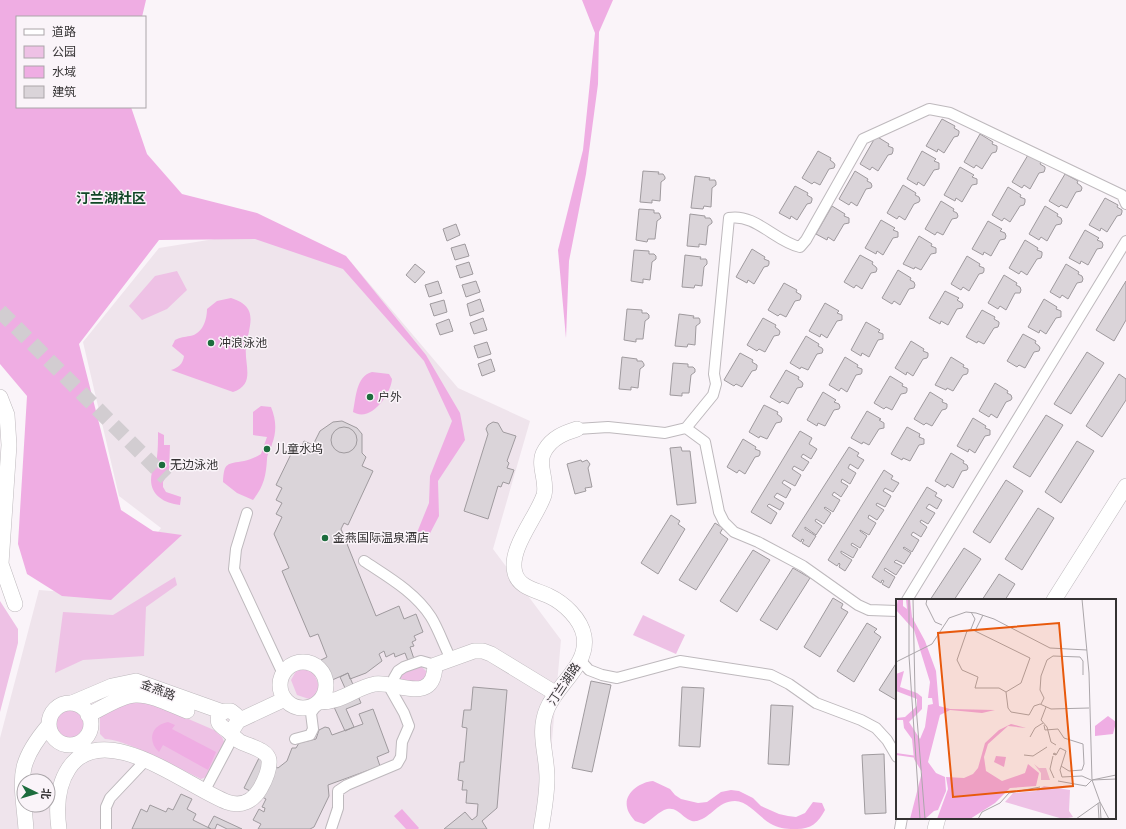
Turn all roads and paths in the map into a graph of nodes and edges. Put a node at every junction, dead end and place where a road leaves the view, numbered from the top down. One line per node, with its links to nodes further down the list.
1 (1126, 204): 4 (street)
2 (1124, 247): 9 (street)
3 (0, 397): 11 (street)
4 (686, 428): 5 (street); 12 (street)
5 (577, 429): 14 (street, 汀兰湖路)
6 (1126, 486): 10 (street)
7 (247, 513): 16 (street)
8 (364, 562): 13 (street)
9 (909, 599)
10 (1055, 599)
11 (15, 604)
12 (896, 611)
13 (451, 660): 15 (street); 18 (street)
14 (580, 660): 18 (street, 汀兰湖路); 27 (street)
15 (434, 665): 17 (street); 17 (street)
16 (283, 674): 19 (street); 20 (street)
17 (392, 685): 20 (street); 39 (street)
18 (555, 693): 40 (street, 汀兰湖路)
19 (284, 697): 20 (street); 23 (street)
20 (319, 702): 25 (street)
21 (72, 703): 22 (street, 金燕路); 23 (street, 金燕路); 24 (street, 金燕路)
22 (90, 726): 23 (street, 金燕路); 24 (street, 金燕路); 26 (street, 金燕路); 36 (street)
23 (232, 727): 30 (street); 30 (street, 金燕路)
24 (50, 729): 29 (street, 金燕路); 34 (street, 金燕路)
25 (295, 739)
26 (119, 751): 28 (street, 金燕路); 37 (street, 金燕路)
27 (896, 755)
28 (145, 761): 30 (street, 金燕路); 38 (street)
29 (30, 773)
30 (207, 791)
31 (31, 813): 35 (street)
32 (902, 819): 41 (street)
33 (938, 819): 42 (street)
34 (26, 829)
35 (32, 829)
36 (54, 829)
37 (59, 829)
38 (106, 829)
39 (330, 829)
40 (541, 829)
41 (900, 829)
42 (935, 829)

